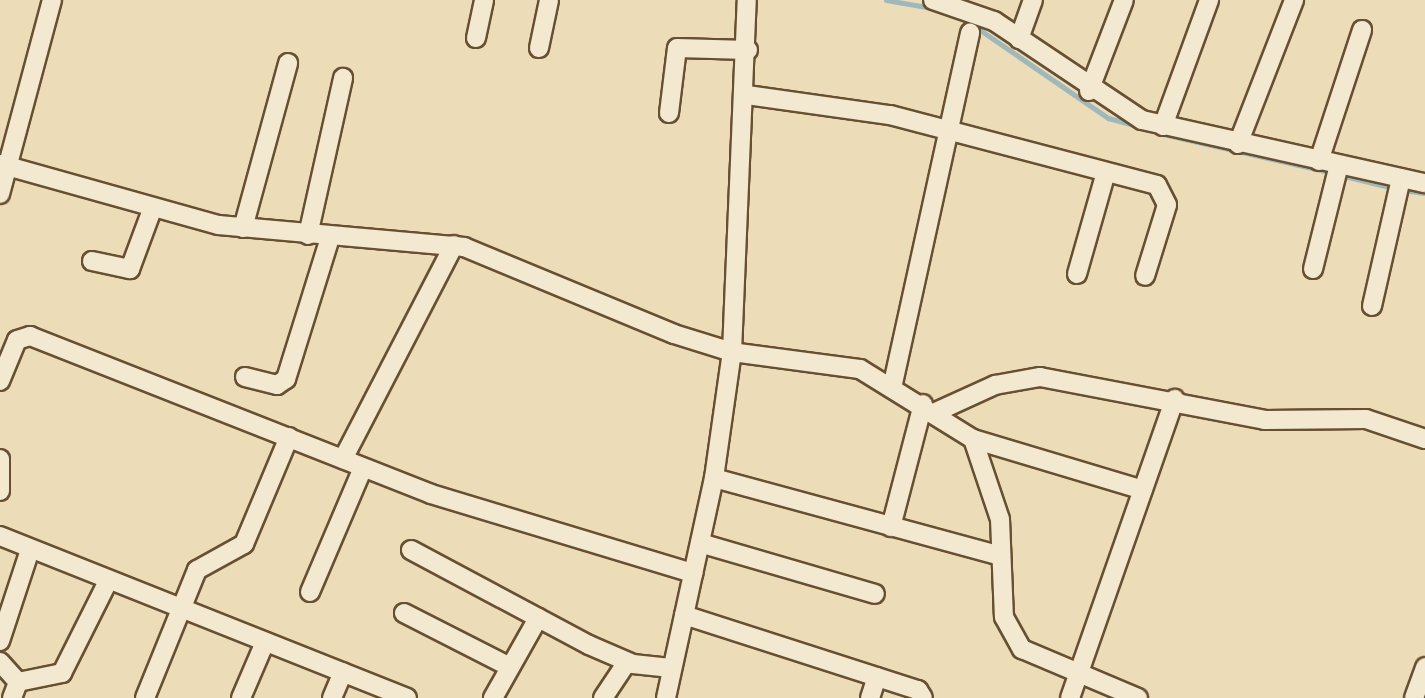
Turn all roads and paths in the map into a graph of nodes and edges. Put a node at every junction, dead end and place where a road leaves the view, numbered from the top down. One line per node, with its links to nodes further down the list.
1 (52, 0): 26 (street)
2 (484, 0): 13 (street)
3 (549, 0): 15 (street)
4 (747, 0): 16 (street)
5 (933, 0): 10 (street)
6 (1033, 0): 14 (street)
7 (1124, 0): 19 (street)
8 (1209, 0): 22 (street)
9 (1294, 0): 24 (street)
10 (952, 2): 14 (street)
11 (1362, 30): 25 (street)
12 (970, 32): 23 (street)
13 (476, 38)
14 (1019, 39): 19 (street)
15 (539, 48)
16 (748, 50): 20 (street); 21 (street)
17 (288, 63): 33 (street)
18 (343, 78): 34 (street)
19 (1089, 91): 22 (street)
20 (747, 95): 23 (street); 42 (street)
21 (669, 113)
22 (1163, 126): 24 (street)
23 (949, 132): 28 (street); 45 (street)
24 (1238, 144): 25 (street)
25 (1319, 161): 27 (street)
26 (6, 165): 31 (street); 32 (street)
27 (1339, 165): 29 (street); 38 (street)
28 (1106, 172): 39 (street); 40 (street)
29 (1401, 178): 30 (street); 41 (street)
30 (1425, 183)
31 (0, 194)
32 (152, 210): 33 (street); 37 (street)
33 (243, 228): 34 (street)
34 (308, 235): 35 (street)
35 (330, 238): 36 (street); 43 (street)
36 (454, 245): 42 (street); 52 (street)
37 (92, 261)
38 (1313, 269)
39 (1077, 274)
40 (1145, 276)
41 (1372, 306)
42 (732, 352): 45 (street); 54 (street)
43 (245, 377)
44 (0, 381): 48 (street)
45 (892, 388): 47 (street)
46 (1175, 399): 47 (street); 50 (street); 55 (street)
47 (930, 408): 49 (street); 57 (street)
48 (289, 437): 52 (street); 68 (street)
49 (973, 439): 55 (street); 62 (street)
50 (1425, 439)
51 (0, 459): 56 (street)
52 (343, 459): 53 (street)
53 (363, 468): 63 (street); 65 (street)
54 (714, 478): 57 (street); 59 (street)
55 (1143, 490): 80 (street)
56 (0, 491)
57 (891, 527): 62 (street)
58 (0, 536): 60 (street)
59 (700, 543): 63 (street); 66 (street)
60 (30, 550): 64 (street); 71 (street)
61 (411, 550): 70 (street)
62 (1001, 556): 80 (street)
63 (693, 573): 69 (street)
64 (107, 583): 68 (street); 81 (street)
65 (310, 592)
66 (875, 594)
67 (404, 613): 75 (street)
68 (181, 614): 72 (street); 82 (street)
69 (684, 615): 77 (street); 79 (street)
70 (538, 618): 74 (street); 75 (street)
71 (0, 641)
72 (265, 642): 78 (street); 83 (street)
73 (0, 662): 81 (street)
74 (627, 662): 77 (street); 87 (street)
75 (510, 667): 86 (street)
76 (1425, 667): 93 (street)
77 (671, 668): 88 (street)
78 (343, 672): 84 (street); 85 (street)
79 (877, 677): 89 (street); 90 (street)
80 (1079, 677): 91 (street); 92 (street)
81 (15, 690)
82 (145, 698)
83 (241, 698)
84 (332, 698)
85 (407, 698)
86 (493, 698)
87 (603, 698)
88 (666, 698)
89 (870, 698)
90 (923, 698)
91 (1070, 698)
92 (1138, 698)
93 (1414, 698)

